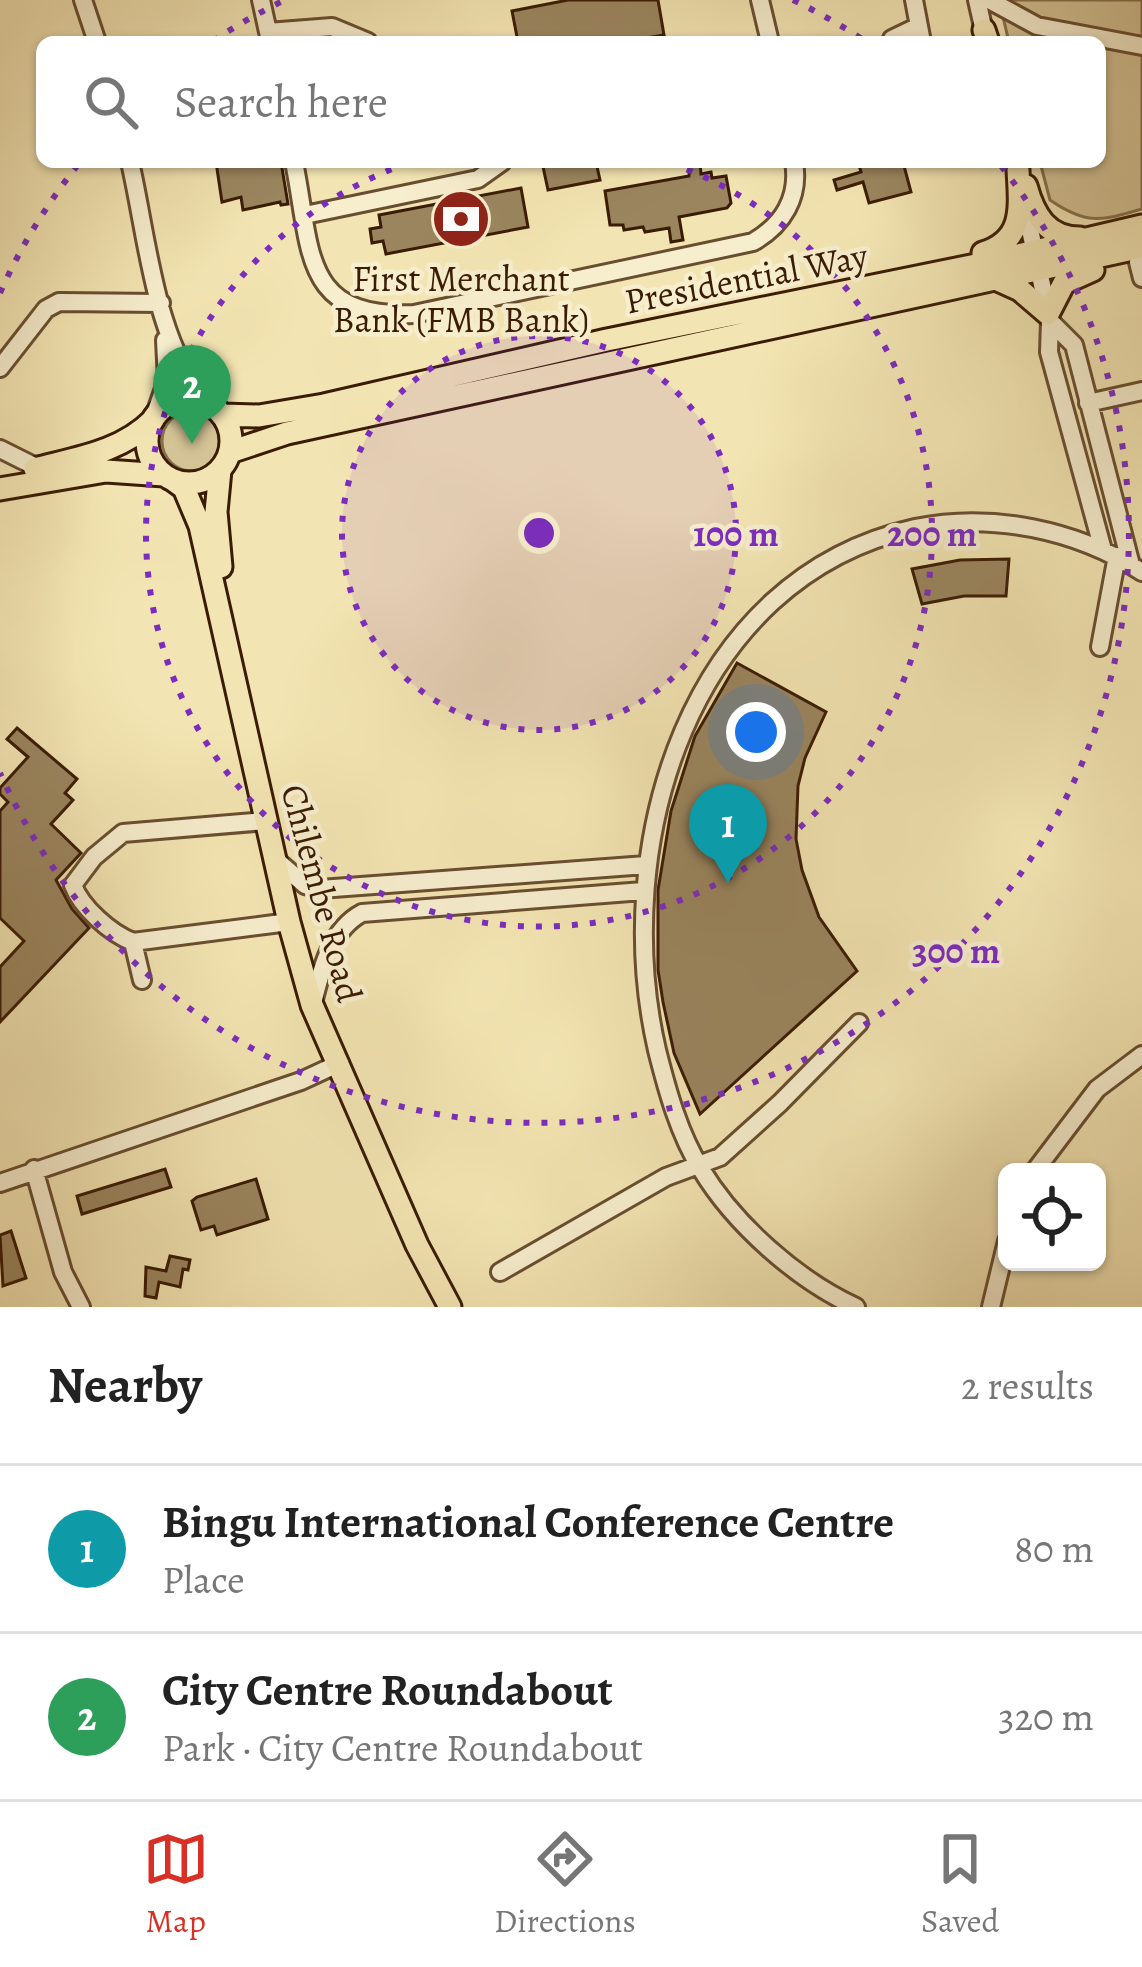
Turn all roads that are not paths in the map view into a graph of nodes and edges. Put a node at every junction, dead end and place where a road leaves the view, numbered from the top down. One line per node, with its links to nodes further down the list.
1 (83, 0): 8 (street)
2 (261, 0): 9 (street)
3 (760, 0): 12 (street)
4 (914, 0): 7 (street)
5 (977, 0): 13 (street)
6 (989, 0): 14 (street)
7 (920, 34)
8 (95, 36)
9 (269, 36)
10 (275, 36): 11 (street)
11 (354, 36)
12 (769, 36)
13 (986, 36)
14 (1090, 36)
15 (1106, 39): 16 (street)
16 (1142, 46)
17 (131, 168): 31 (street)
18 (295, 168): 24 (street)
19 (494, 168): 24 (street)
20 (793, 168): 24 (street)
21 (1018, 168): 30 (main road)
22 (1019, 168): 26 (main road)
23 (1019, 168): 27 (street)
24 (304, 215)
25 (1142, 226): 26 (main road, Presidential Way)
26 (1094, 237): 27 (main road, Presidential Way)
27 (1036, 262): 28 (main road, Presidential Way); 29 (main road, Presidential Way); 30 (main road, Presidential Way); 32 (street)
28 (1141, 262): 32 (main road)
29 (1000, 281): 32 (main road); 39 (main road, Presidential Way)
30 (826, 296): 36 (main road, Presidential Way)
31 (161, 303): 33 (street); 36 (street); 37 (street)
32 (1049, 317): 35 (street); 44 (street)
33 (0, 368)
34 (1142, 392): 35 (street)
35 (1088, 403): 44 (street)
36 (214, 409): 37 (main road); 39 (main road)
37 (153, 420): 40 (main road); 41 (main road)
38 (0, 449): 40 (street)
39 (225, 461): 41 (main road); 45 (main road)
40 (38, 468): 42 (main road)
41 (168, 477): 43 (main road); 45 (main road)
42 (0, 478)
43 (0, 488)
44 (1123, 561): 46 (street); 49 (street)
45 (223, 615): 47 (main road, Chilembe Road)
46 (1100, 647)
47 (266, 821): 48 (main road, Chilembe Road); 52 (street)
48 (274, 857): 49 (street); 51 (main road, Chilembe Road)
49 (646, 865): 50 (street)
50 (644, 891): 54 (street); 59 (street)
51 (289, 922): 52 (street); 54 (main road, Chilembe Road)
52 (133, 942): 53 (street)
53 (142, 980)
54 (312, 1005): 57 (main road, Chilembe Road)
55 (859, 1023): 59 (street)
56 (1142, 1054): 58 (street)
57 (340, 1063): 60 (street); 65 (main road, Chilembe Road)
58 (1041, 1163)
59 (698, 1164): 63 (street); 66 (street)
60 (34, 1169): 61 (street); 64 (street)
61 (0, 1184)
62 (1000, 1271): 67 (street)
63 (500, 1272)
64 (81, 1307)
65 (450, 1307)
66 (856, 1307)
67 (991, 1307)

